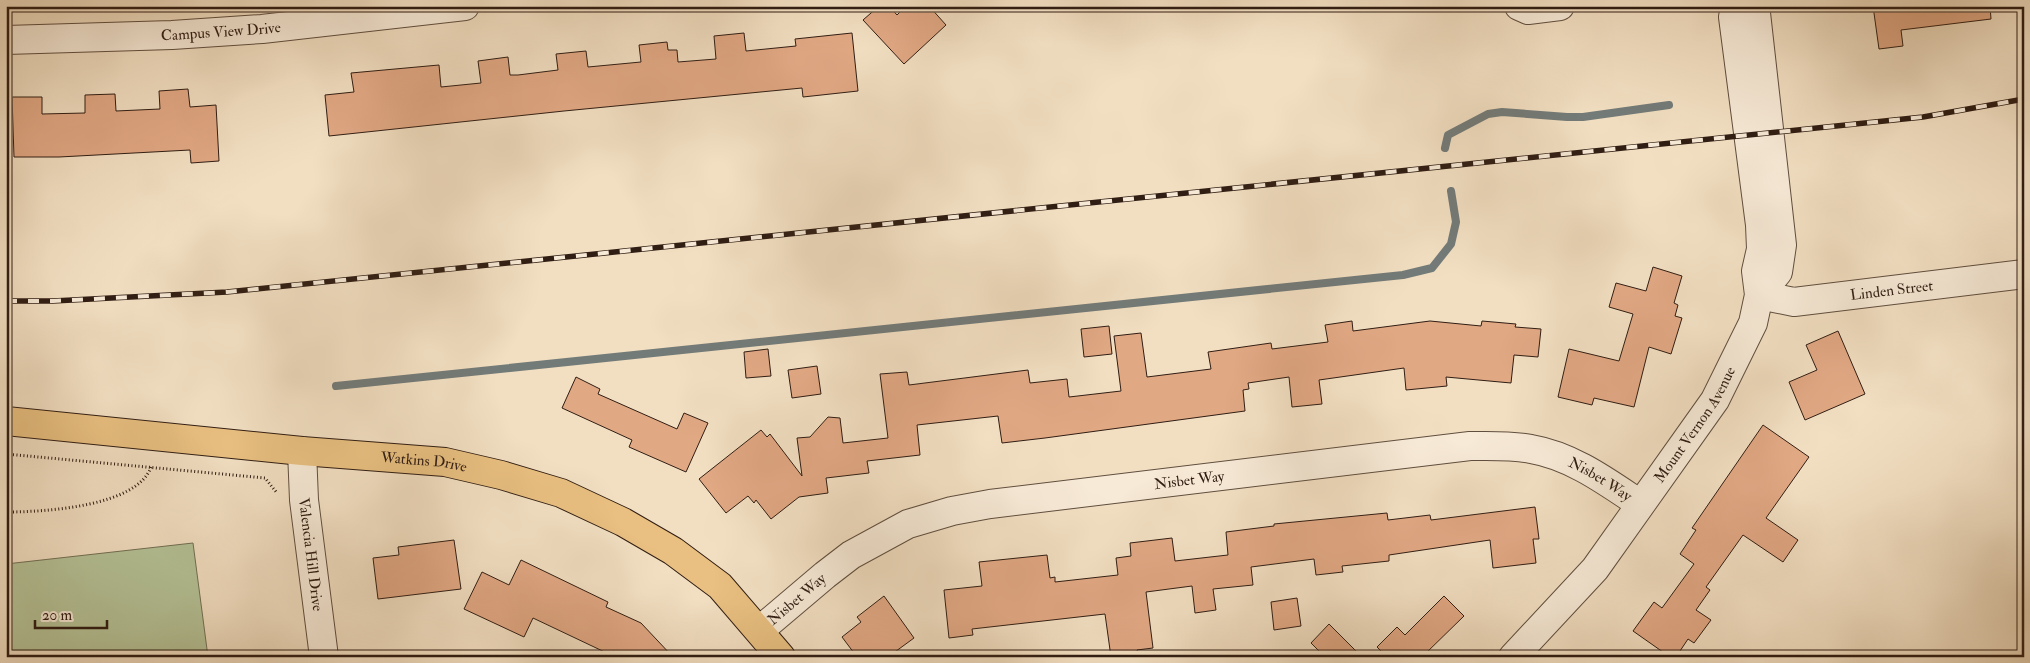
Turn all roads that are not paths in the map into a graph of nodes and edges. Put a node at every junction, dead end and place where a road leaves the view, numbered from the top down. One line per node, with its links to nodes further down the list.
1 (465, 6): 6 (street, Campus View Drive)
2 (1519, 6): 3 (street)
3 (1560, 6)
4 (1736, 6): 9 (street, Mount Vernon Avenue)
5 (1753, 6): 9 (street, Mount Vernon Avenue)
6 (260, 17): 7 (street, Campus View Drive)
7 (6, 40)
8 (2024, 274): 9 (street, Linden Street)
9 (1759, 295): 12 (street, Mount Vernon Avenue)
10 (6, 421): 11 (main road, Watkins Drive)
11 (302, 451): 13 (main road, Watkins Drive); 14 (street, Valencia Hill Drive)
12 (1640, 504): 13 (street, Nisbet Way); 16 (street, Mount Vernon Avenue)
13 (760, 630): 15 (main road, Watkins Drive)
14 (324, 657)
15 (782, 657)
16 (1513, 657)

